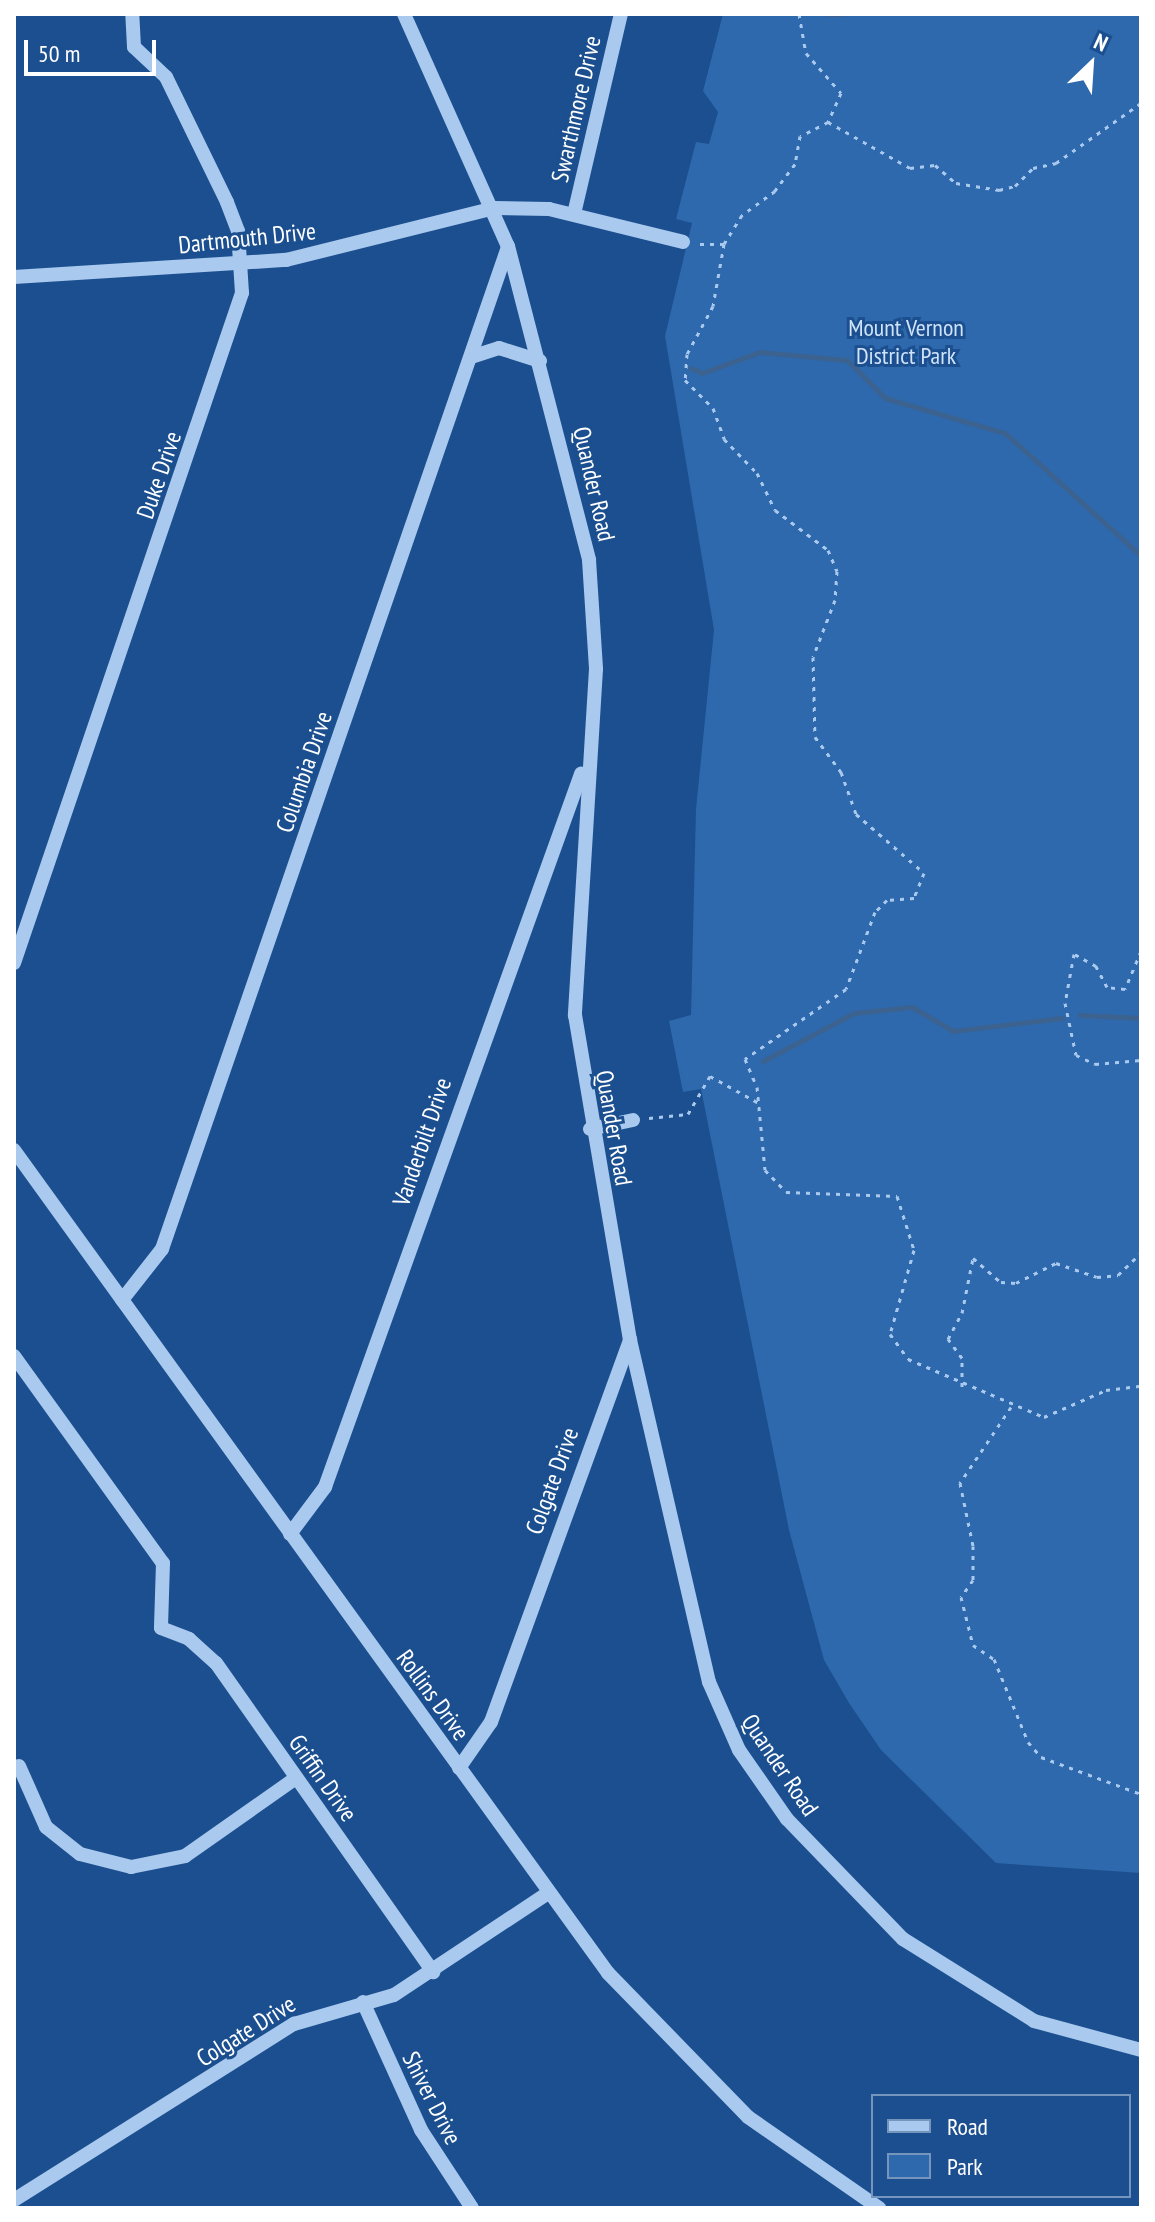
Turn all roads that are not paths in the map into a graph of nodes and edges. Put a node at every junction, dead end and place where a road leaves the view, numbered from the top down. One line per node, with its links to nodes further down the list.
1 (132, 14): 8 (street, Duke Drive)
2 (404, 14): 4 (street, Quander Road)
3 (621, 14): 5 (street, Swarthmore Drive)
4 (494, 208): 5 (street, Dartmouth Drive); 7 (street, Quander Road); 8 (street, Dartmouth Drive)
5 (574, 214): 6 (street, Dartmouth Drive)
6 (683, 242)
7 (508, 246): 10 (street, Columbia Drive); 11 (street, Quander Road)
8 (242, 263): 9 (street, Dartmouth Drive); 13 (street, Duke Drive)
9 (14, 277)
10 (471, 357): 11 (street); 17 (street, Columbia Drive)
11 (540, 361): 12 (street, Quander Road)
12 (587, 759): 15 (street, Quander Road); 20 (street, Vanderbilt Drive)
13 (15, 958)
14 (633, 1120): 15 (street)
15 (590, 1129): 18 (street, Quander Road)
16 (14, 1150): 17 (street, Rollins Drive)
17 (122, 1300): 20 (street, Rollins Drive)
18 (630, 1340): 22 (street, Colgate Drive); 27 (street, Quander Road)
19 (14, 1356): 23 (street, Griffin Drive)
20 (290, 1534): 22 (street, Rollins Drive)
21 (19, 1766): 23 (street)
22 (459, 1768): 24 (street, Rollins Drive)
23 (296, 1778): 25 (street, Griffin Drive)
24 (548, 1893): 25 (street, Colgate Drive); 30 (street, Rollins Drive)
25 (433, 1972): 26 (street, Colgate Drive)
26 (363, 2002): 28 (street, Colgate Drive); 29 (street, Shiver Drive)
27 (1141, 2050)
28 (14, 2200)
29 (472, 2208)
30 (879, 2208)

